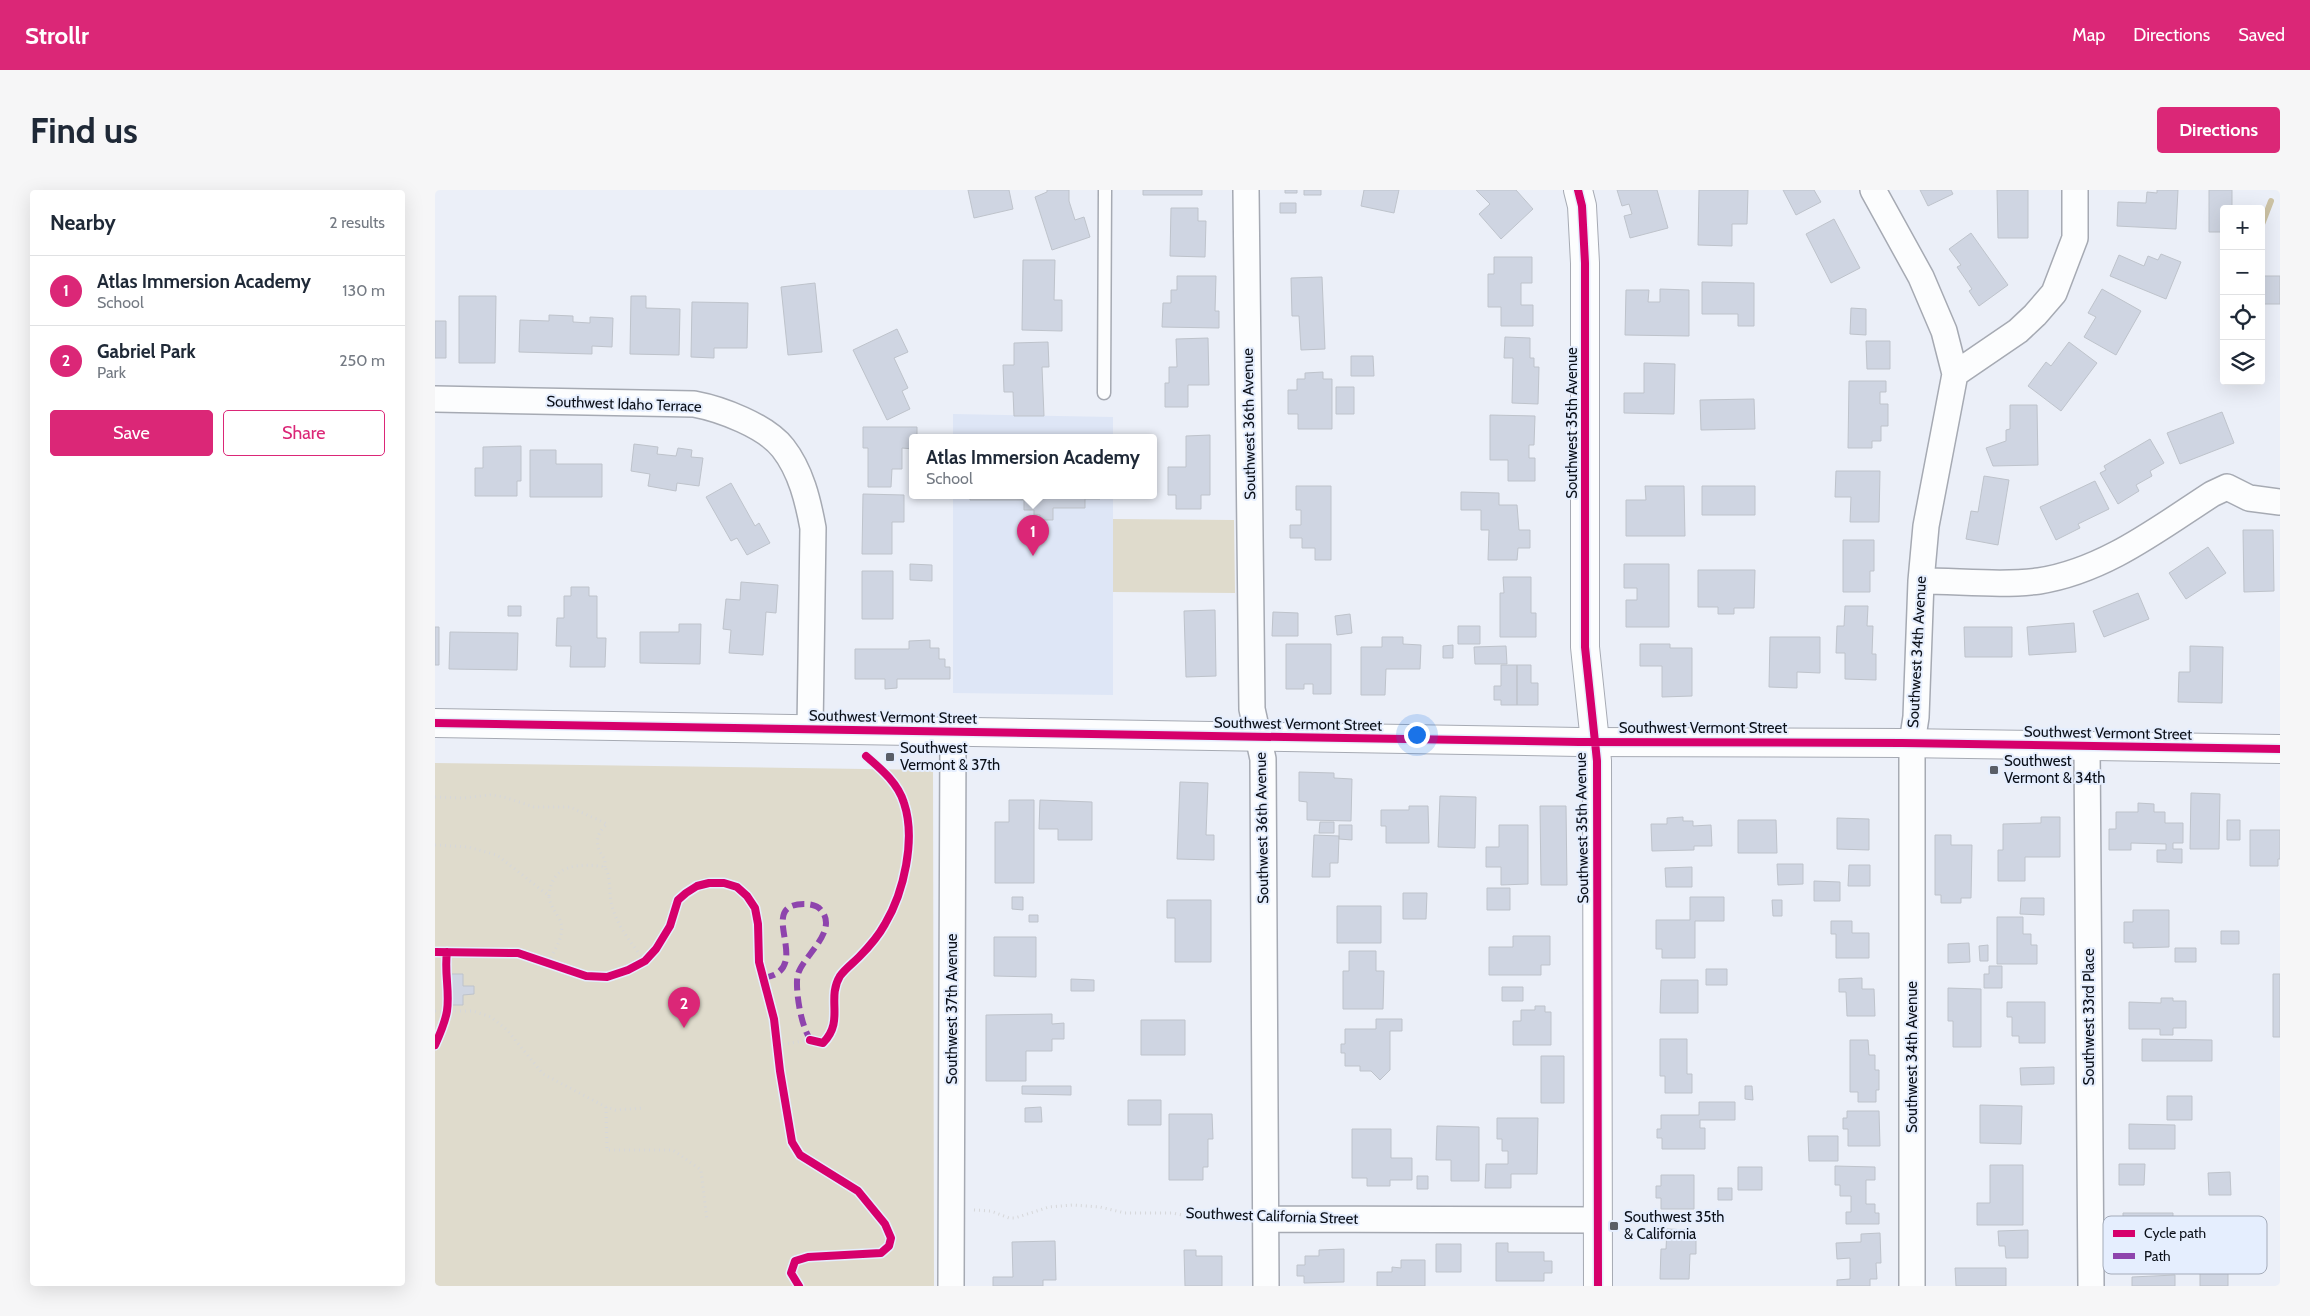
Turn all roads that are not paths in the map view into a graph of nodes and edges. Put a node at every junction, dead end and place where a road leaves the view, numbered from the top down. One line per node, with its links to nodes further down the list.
1 (1105, 190): 7 (lane)
2 (1246, 190): 14 (street, Southwest 36th Avenue)
3 (1578, 190): 15 (main road, Southwest 35th Avenue)
4 (1873, 190): 6 (street, Southwest 34th Avenue)
5 (2075, 190): 6 (street)
6 (1955, 374): 10 (street, Southwest 34th Avenue)
7 (1104, 393)
8 (435, 399): 12 (street, Southwest Idaho Terrace)
9 (2280, 502): 10 (street)
10 (1921, 581): 16 (street, Southwest 34th Avenue)
11 (435, 724): 12 (main road, Southwest Vermont Street)
12 (810, 729): 13 (main road, Southwest Vermont Street)
13 (953, 732): 14 (main road, Southwest Vermont Street); 21 (street, Southwest 37th Avenue)
14 (1258, 737): 15 (main road, Southwest Vermont Street); 19 (street, Southwest 36th Avenue)
15 (1595, 742): 16 (main road, Southwest Vermont Street); 20 (main road, Southwest 35th Avenue)
16 (1911, 744): 17 (main road, Southwest Vermont Street); 24 (street, Southwest 34th Avenue)
17 (2087, 747): 18 (main road, Southwest Vermont Street); 25 (street, Southwest 33rd Place)
18 (2280, 749)
19 (1265, 1219): 20 (street, Southwest California Street); 22 (street, Southwest 36th Avenue)
20 (1598, 1220): 23 (main road, Southwest 35th Avenue)
21 (951, 1286)
22 (1266, 1286)
23 (1598, 1286)
24 (1911, 1286)
25 (2091, 1286)

